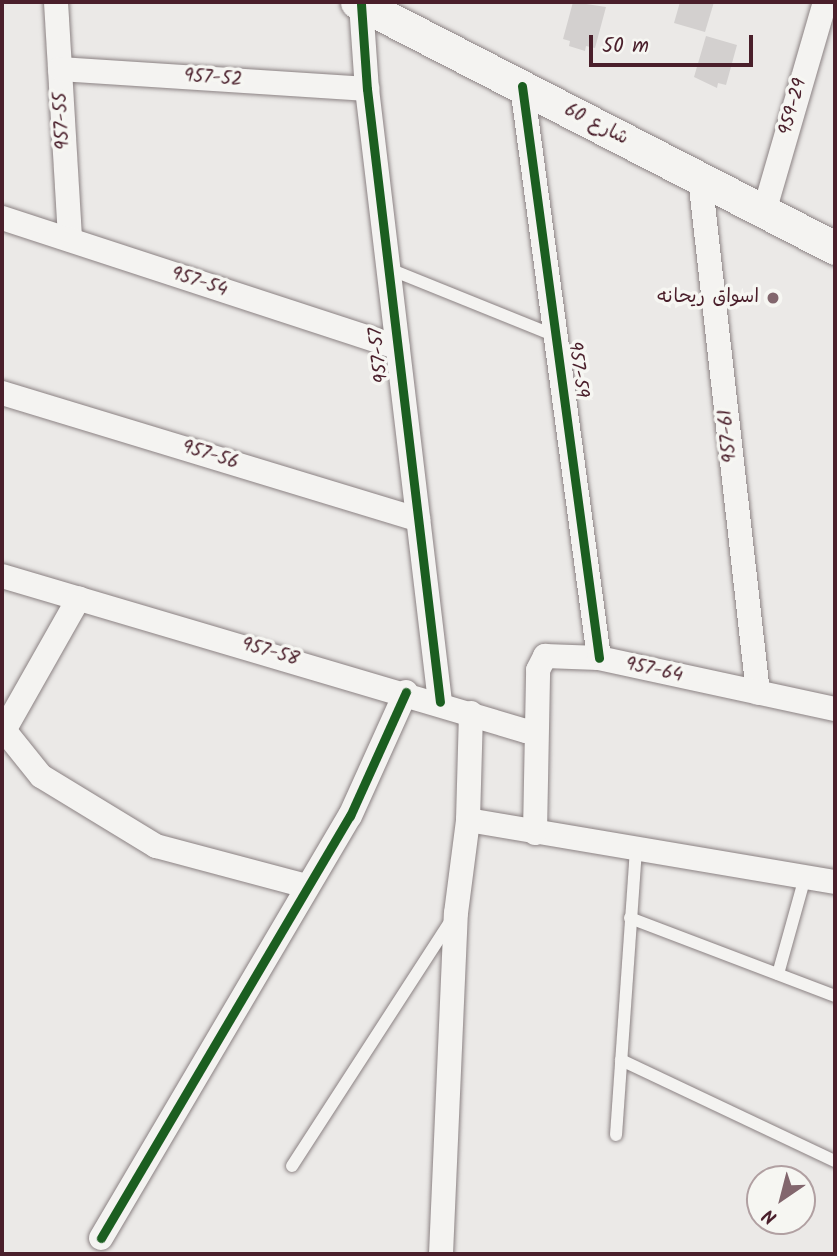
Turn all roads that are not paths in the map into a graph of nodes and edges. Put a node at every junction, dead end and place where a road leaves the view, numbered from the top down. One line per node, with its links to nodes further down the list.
1 (56, 2): 4 (street, 957-55)
2 (825, 2): 8 (street, 959-29)
3 (359, 3): 5 (street, شارع 60); 6 (street, 957-57)
4 (60, 69): 6 (street, 957-52); 10 (street, 957-55)
5 (522, 86): 7 (street, شارع 60); 13 (street, 957-59)
6 (367, 89): 12 (street, 957-57)
7 (700, 178): 8 (street, شارع 60); 21 (street, 957-61)
8 (764, 212): 11 (street, شارع 60)
9 (2, 218): 10 (street, 957-54)
10 (70, 240): 14 (street, 957-54)
11 (835, 248)
12 (387, 268): 13 (lane); 14 (street, 957-57)
13 (555, 336): 19 (street, 957-59)
14 (397, 347): 16 (street, 957-57)
15 (2, 393): 16 (street, 957-56)
16 (418, 519): 22 (street, 957-57)
17 (2, 576): 18 (street, 957-58)
18 (79, 598): 20 (street, 957-58); 26 (street)
19 (599, 658): 21 (street, 957-64); 25 (street, 957-64)
20 (406, 692): 22 (street, 957-58); 32 (street)
21 (758, 693): 23 (street, 957-64)
22 (440, 702): 24 (street, 957-58)
23 (835, 709)
24 (471, 713): 25 (street, 957-58); 27 (street)
25 (536, 727): 28 (street)
26 (3, 732): 32 (street)
27 (468, 820): 28 (street); 33 (street)
28 (535, 833): 29 (street)
29 (636, 849): 30 (street); 34 (lane)
30 (805, 877): 31 (street); 35 (lane)
31 (835, 882)
32 (306, 886): 41 (street)
33 (456, 913): 40 (lane); 42 (street)
34 (630, 918): 35 (lane); 37 (lane)
35 (778, 974): 36 (lane)
36 (835, 996)
37 (621, 1060): 38 (lane); 39 (lane)
38 (616, 1135)
39 (835, 1161)
40 (292, 1166)
41 (101, 1238)
42 (441, 1254)

